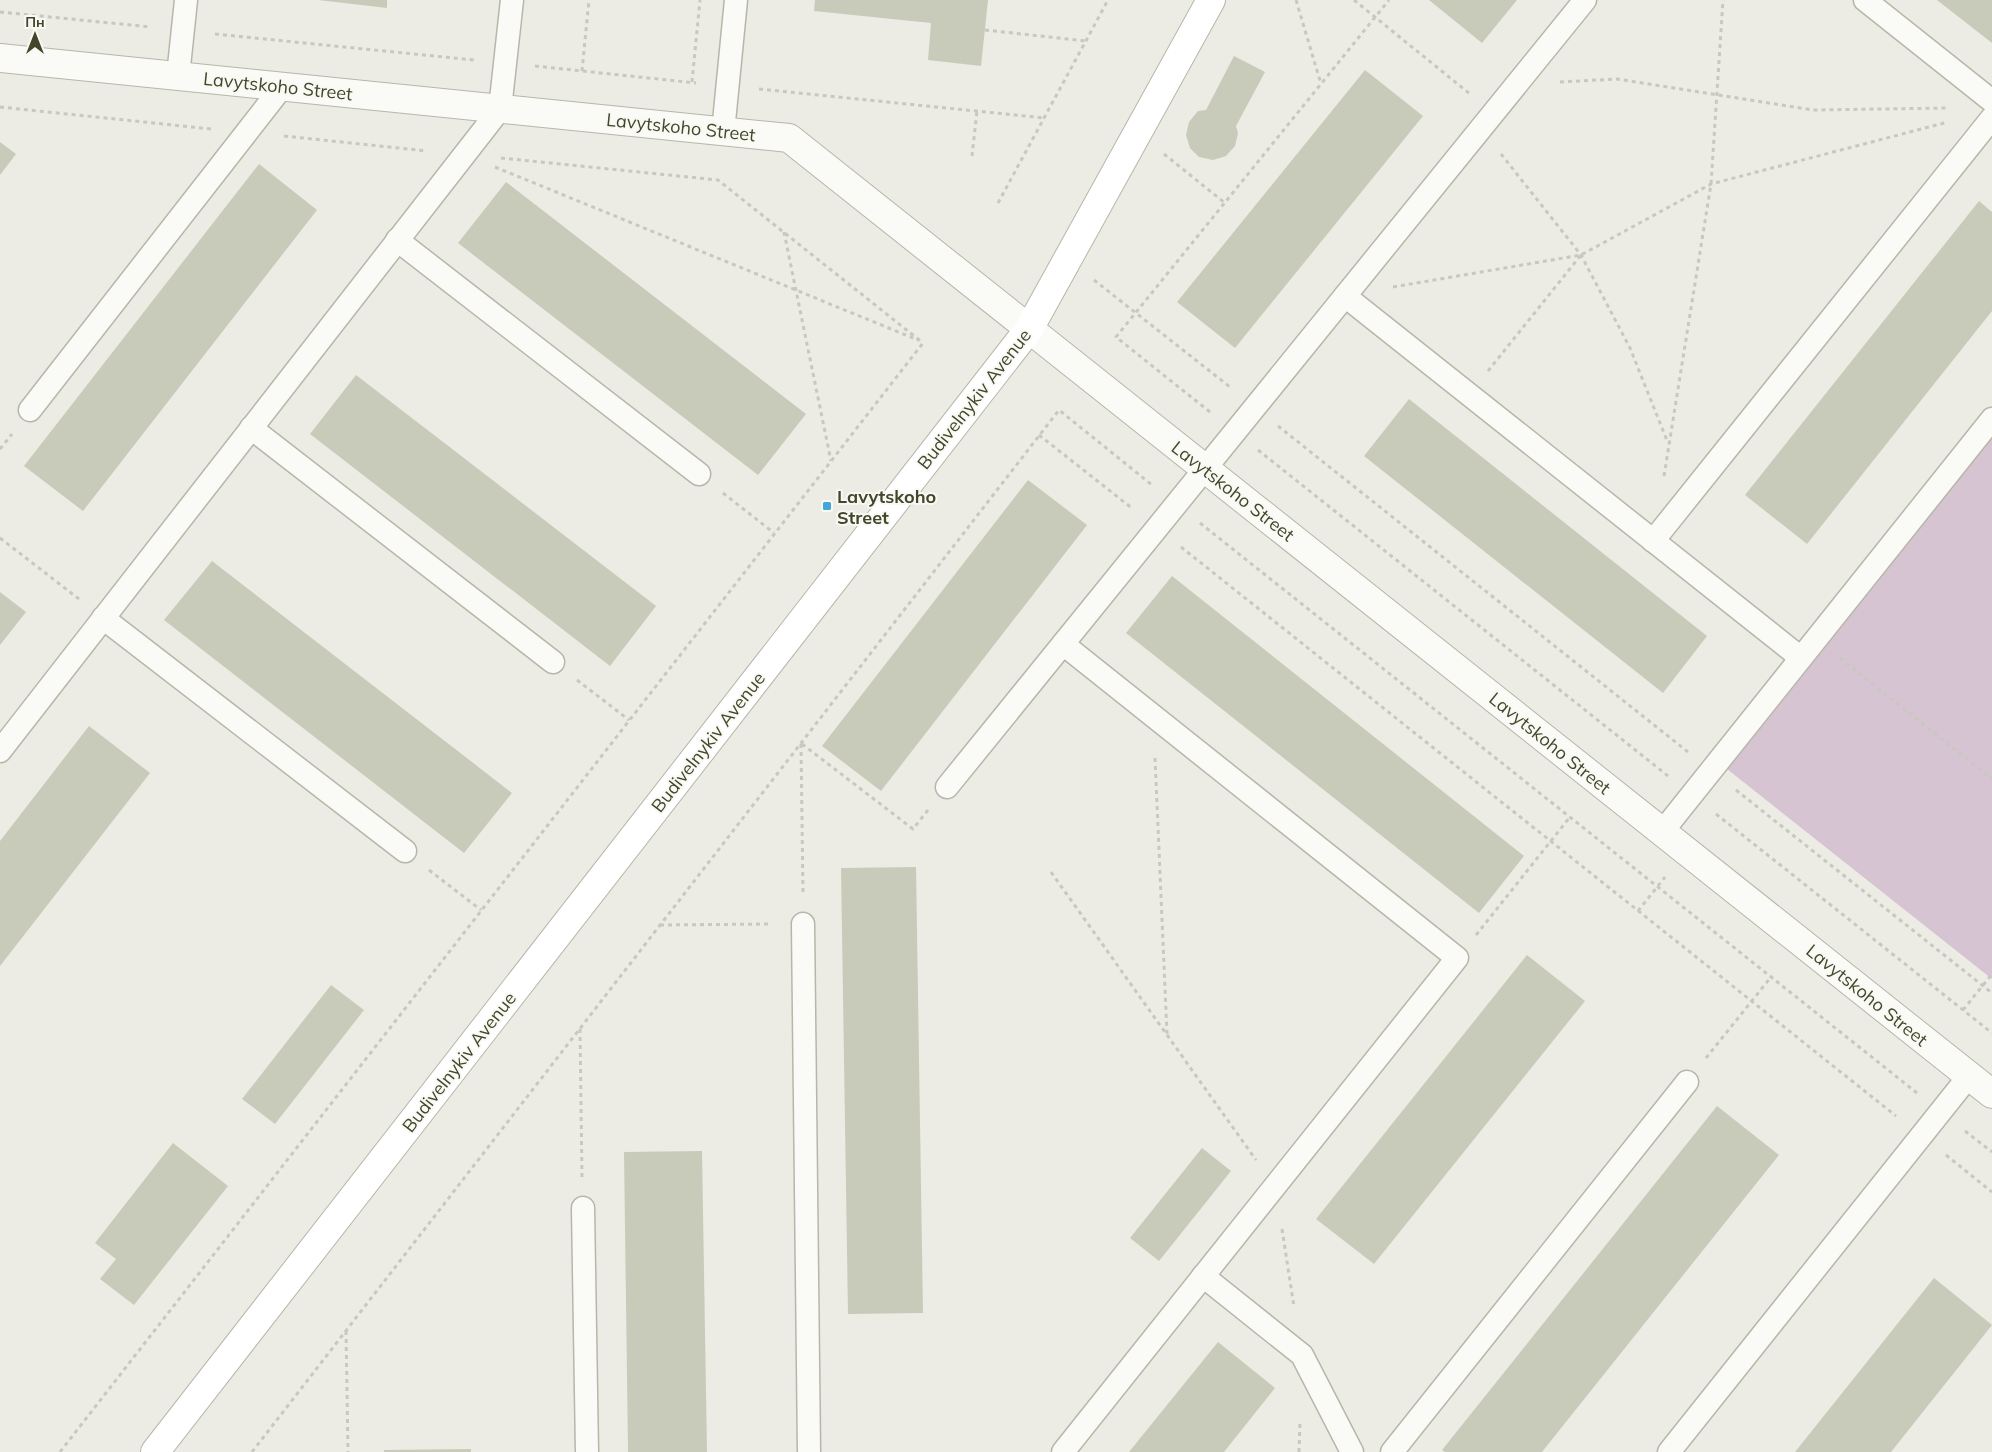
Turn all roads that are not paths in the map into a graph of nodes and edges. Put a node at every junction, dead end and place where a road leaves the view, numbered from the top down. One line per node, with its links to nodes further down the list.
1 (186, 0): 8 (lane)
2 (512, 0): 11 (lane)
3 (736, 0): 13 (lane)
4 (1211, 0): 16 (main road, Budivelnykiv Avenue)
5 (1585, 0): 15 (lane)
6 (1865, 0): 10 (lane)
7 (0, 58): 8 (street, Lavytskoho Street)
8 (178, 76): 9 (street, Lavytskoho Street)
9 (282, 87): 11 (street, Lavytskoho Street); 17 (lane)
10 (1992, 101)
11 (500, 109): 13 (street, Lavytskoho Street); 14 (lane)
12 (1992, 118): 22 (lane)
13 (723, 132): 16 (street, Lavytskoho Street)
14 (398, 240): 19 (lane); 21 (lane)
15 (1345, 296): 20 (lane); 22 (lane)
16 (1029, 329): 20 (street, Lavytskoho Street); 37 (main road, Budivelnykiv Avenue)
17 (30, 410)
18 (1992, 419): 25 (lane)
19 (251, 428): 23 (lane); 26 (lane)
20 (1205, 468): 24 (lane); 29 (street, Lavytskoho Street)
21 (699, 474)
22 (1653, 541): 25 (lane)
23 (104, 618): 27 (lane); 30 (lane)
24 (1063, 644): 28 (lane); 36 (lane)
25 (1801, 658): 29 (lane)
26 (553, 662)
27 (0, 751)
28 (947, 787)
29 (1662, 832): 32 (street, Lavytskoho Street)
30 (405, 852)
31 (803, 924): 39 (lane)
32 (1969, 1076): 34 (street, Lavytskoho Street); 43 (lane)
33 (1687, 1082): 42 (lane)
34 (1992, 1094)
35 (583, 1208): 38 (lane)
36 (1203, 1276): 40 (lane); 41 (lane)
37 (155, 1452)
38 (586, 1452)
39 (809, 1452)
40 (1063, 1452)
41 (1352, 1452)
42 (1392, 1452)
43 (1669, 1452)

